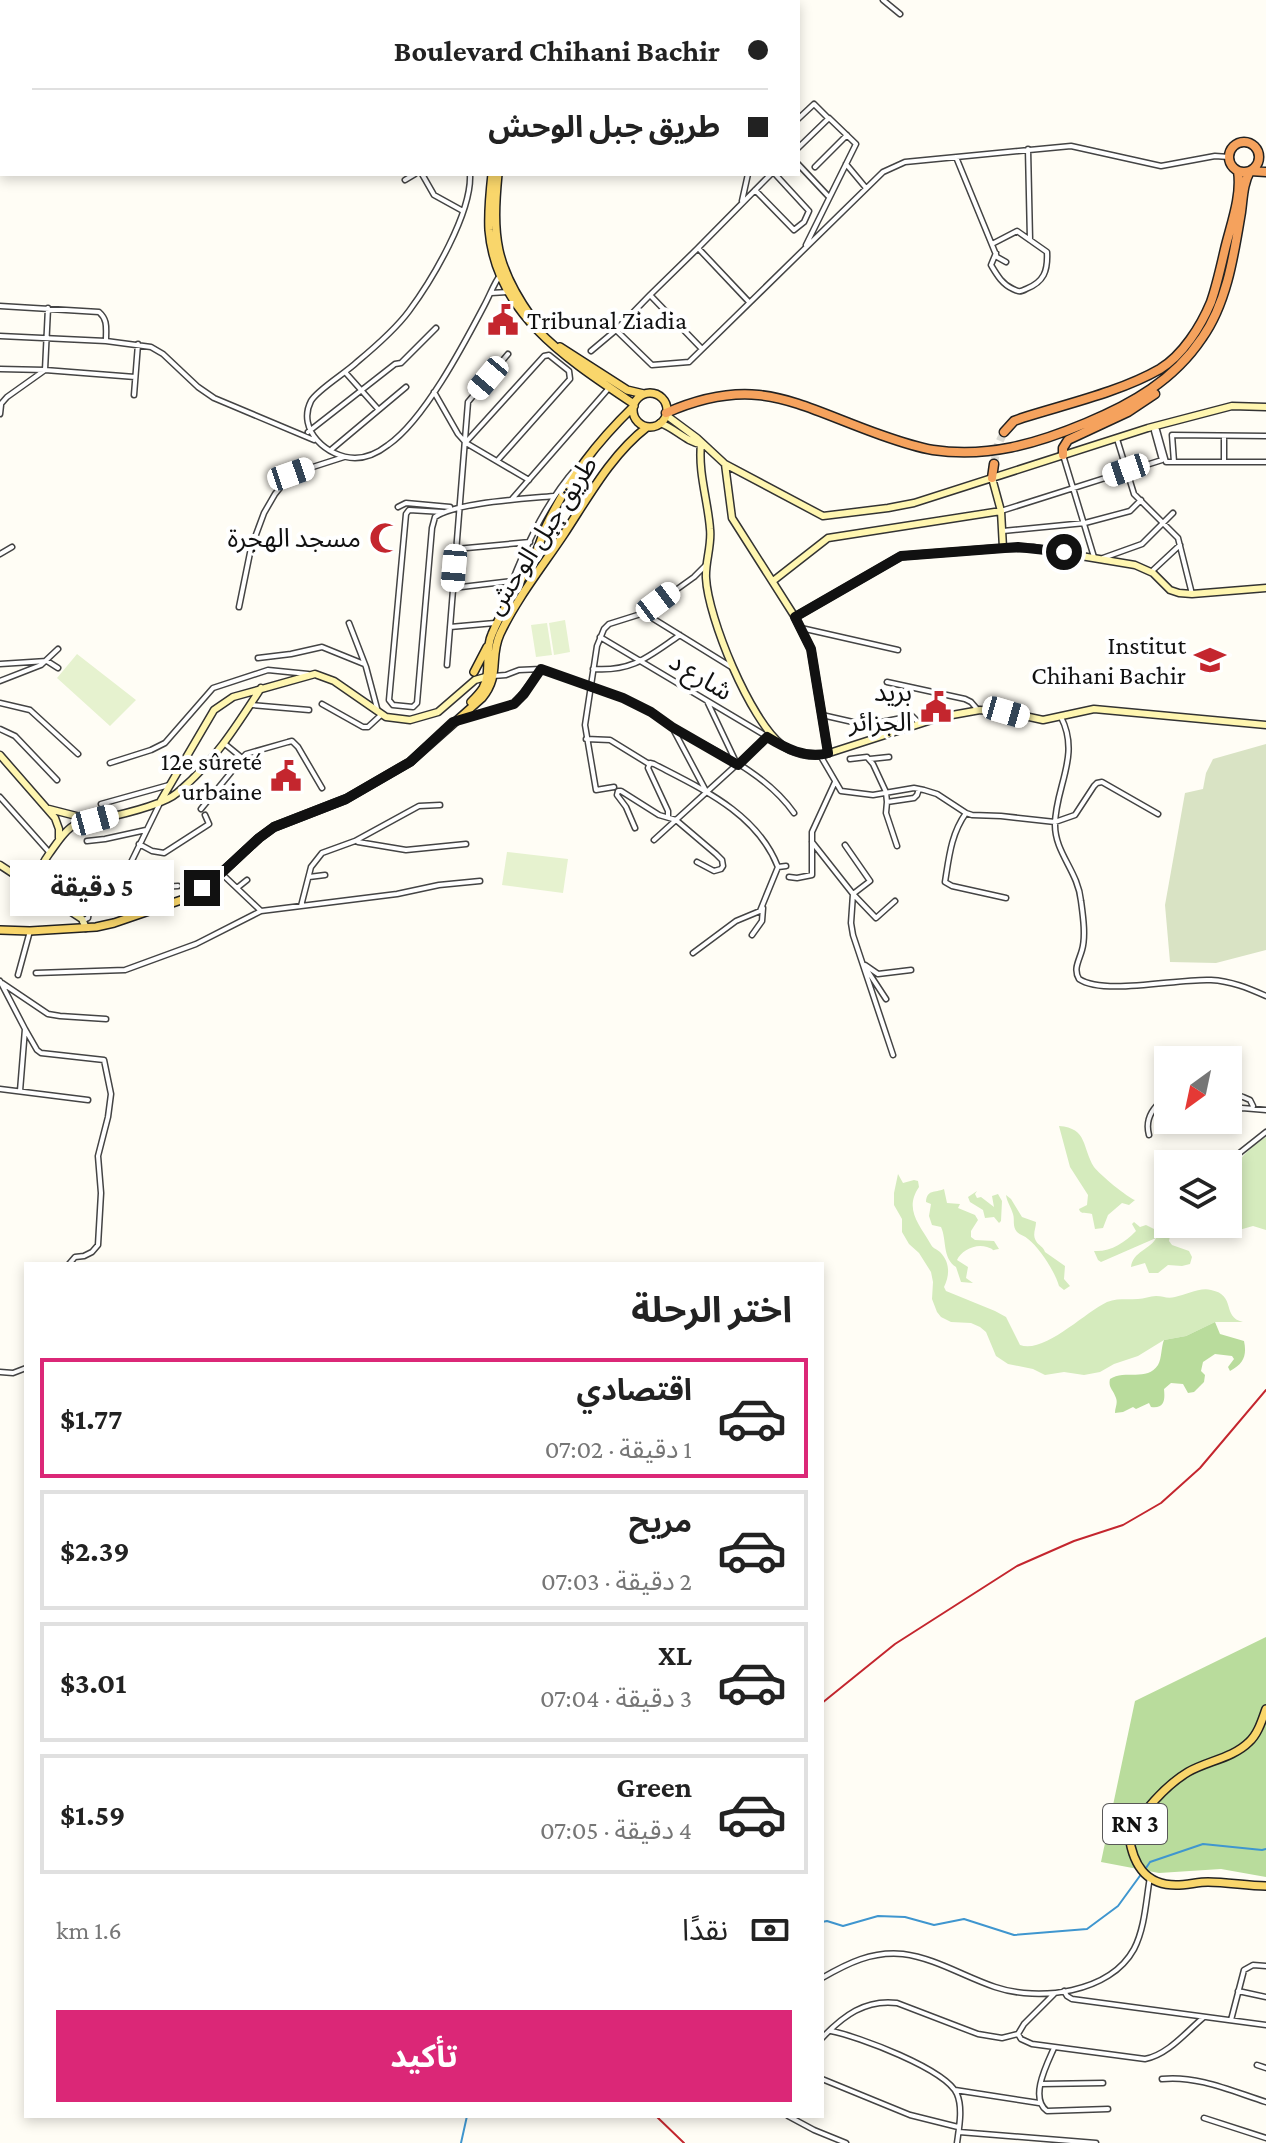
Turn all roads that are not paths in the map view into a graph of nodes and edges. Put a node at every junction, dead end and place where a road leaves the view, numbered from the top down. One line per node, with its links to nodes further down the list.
1 (883, 0): 2 (street)
2 (900, 14)
3 (800, 117): 4 (street)
4 (829, 118): 5 (street); 6 (street)
5 (847, 135): 11 (street); 13 (street)
6 (800, 146)
7 (1028, 149): 8 (street); 9 (street); 30 (street)
8 (956, 157): 25 (street); 31 (street)
9 (1229, 157): 10 (highway); 14 (highway)
10 (1263, 157): 15 (highway)
11 (846, 164): 25 (street); 27 (street)
12 (800, 166): 27 (street)
13 (815, 167)
14 (1238, 171): 15 (highway); 73 (highway)
15 (1250, 171): 16 (highway); 52 (highway)
16 (1266, 172)
17 (412, 176): 24 (street)
18 (423, 176): 29 (street)
19 (470, 176): 29 (street)
20 (495, 176): 36 (main road)
21 (748, 176): 28 (street)
22 (771, 176): 26 (street)
23 (775, 176): 26 (street)
24 (405, 180)
25 (866, 188): 33 (street)
26 (755, 190): 28 (street)
27 (829, 197): 33 (street)
28 (741, 203): 32 (street)
29 (463, 211): 56 (street)
30 (1030, 240): 31 (street); 34 (street)
31 (992, 244): 34 (street)
32 (698, 248): 39 (street); 40 (street)
33 (803, 251): 40 (street)
34 (996, 253): 35 (street)
35 (1006, 262)
36 (502, 273): 37 (main road); 38 (street)
37 (510, 291): 38 (street); 53 (main road); 62 (main road)
38 (491, 293): 61 (street)
39 (650, 295): 44 (street); 49 (street)
40 (750, 303): 49 (street)
41 (0, 306): 42 (street)
42 (48, 308): 46 (street); 47 (street)
43 (436, 328): 60 (street)
44 (616, 330): 49 (street); 50 (street)
45 (0, 336): 46 (street)
46 (47, 338): 47 (street); 55 (street)
47 (106, 341): 48 (street)
48 (138, 344): 57 (street); 74 (street)
49 (702, 349)
50 (591, 351)
51 (508, 354): 78 (street)
52 (1191, 354): 69 (highway); 81 (highway)
53 (561, 359): 59 (main road); 78 (street); 84 (street)
54 (0, 369): 55 (street)
55 (45, 370): 57 (street); 64 (street)
56 (345, 372): 60 (street); 72 (street)
57 (135, 377): 63 (street)
58 (406, 387): 67 (street)
59 (611, 387): 65 (main road); 92 (street)
60 (361, 391): 67 (street); 72 (street)
61 (434, 392): 78 (street); 82 (street)
62 (644, 394): 65 (main road); 69 (main road)
63 (134, 395)
64 (0, 405): 68 (street)
65 (634, 405): 71 (main road); 83 (main road, طريق جبل الوحش)
66 (1266, 407): 77 (main road)
67 (379, 410): 80 (street)
68 (0, 414)
69 (666, 414): 70 (main road); 79 (main road)
70 (660, 423): 71 (main road); 79 (main road)
71 (647, 427): 142 (main road, طريق جبل الوحش)
72 (310, 431): 74 (street); 80 (street)
73 (1004, 432)
74 (304, 435): 80 (street)
75 (1224, 436): 76 (street); 85 (street); 86 (street)
76 (1266, 436)
77 (1117, 438): 81 (main road); 90 (street)
78 (466, 443): 84 (street); 98 (street)
79 (701, 444): 88 (main road); 113 (main road)
80 (331, 450): 82 (street)
81 (1063, 455): 91 (main road); 93 (street)
82 (345, 456): 120 (street)
83 (587, 457): 94 (street, طريق جبل الوحش); 123 (main road, طريق جبل الوحش)
84 (497, 461): 92 (street)
85 (1174, 462): 86 (street); 90 (street)
86 (1224, 462): 87 (street)
87 (1266, 462)
88 (725, 464): 91 (main road); 116 (main road)
89 (994, 464): 91 (highway)
90 (1126, 470): 93 (street); 96 (street)
91 (992, 478): 99 (main road)
92 (529, 480): 95 (street)
93 (1073, 489): 99 (street); 102 (street)
94 (554, 496): 95 (street); 105 (street, طريق جبل الوحش)
95 (511, 500): 98 (street)
96 (1141, 500): 102 (street); 103 (street)
97 (398, 507): 98 (street)
98 (459, 508): 100 (street); 109 (street)
99 (1001, 511): 104 (main road); 116 (main road)
100 (443, 512): 100 (street)
101 (1173, 513): 103 (street)
102 (1085, 523): 104 (street); 111 (street)
103 (1164, 523): 106 (street); 112 (street)
104 (1003, 531): 108 (main road)
105 (530, 542): 109 (street); 115 (street, طريق جبل الوحش)
106 (1180, 545): 114 (street); 119 (street)
107 (12, 547): 110 (street)
108 (1003, 548): 111 (main road); 122 (main road)
109 (456, 549): 117 (street)
110 (0, 554)
111 (1094, 557): 112 (main road)
112 (1103, 558): 114 (main road)
113 (708, 563): 121 (street); 141 (main road)
114 (1151, 572): 119 (main road)
115 (512, 581): 117 (street); 123 (street, طريق جبل الوحش)
116 (773, 581): 122 (main road)
117 (453, 588): 125 (street)
118 (1265, 588): 119 (main road)
119 (1192, 594)
120 (239, 607)
121 (644, 613): 127 (street); 128 (street)
122 (795, 617): 126 (main road)
123 (498, 619): 125 (street); 129 (main road)
124 (349, 623): 136 (street)
125 (450, 627): 137 (street)
126 (801, 628): 131 (street); 157 (main road)
127 (680, 635): 133 (street); 141 (street)
128 (600, 637): 133 (street, شارع د); 140 (street)
129 (488, 646): 142 (main road); 144 (main road)
130 (58, 649): 134 (street)
131 (898, 650)
132 (258, 658): 136 (street)
133 (641, 660): 140 (street); 150 (street, شارع د)
134 (47, 661): 135 (street); 138 (street); 145 (street)
135 (0, 664)
136 (364, 664): 156 (street)
137 (447, 665)
138 (58, 668)
139 (541, 669): 142 (street); 147 (street); 159 (street)
140 (593, 669): 147 (street)
141 (735, 669): 164 (main road)
142 (490, 673): 144 (main road); 149 (main road); 159 (main road, طريق جبل الوحش)
143 (315, 674): 148 (main road); 156 (main road); 175 (street)
144 (475, 676): 149 (main road); 156 (main road)
145 (0, 681)
146 (887, 682): 155 (street)
147 (590, 686): 162 (street); 165 (street)
148 (261, 688): 152 (main road); 180 (main road)
149 (482, 689): 159 (main road)
150 (706, 699): 164 (street, شارع د); 177 (street)
151 (0, 703): 168 (street)
152 (251, 704): 154 (street); 166 (main road)
153 (322, 704): 156 (street)
154 (309, 710)
155 (978, 710): 158 (main road); 160 (main road)
156 (380, 713)
157 (822, 715): 160 (street); 167 (main road)
158 (1061, 717): 161 (main road); 200 (street)
159 (456, 719): 218 (main road, طريق جبل الوحش)
160 (919, 723): 167 (main road)
161 (1266, 725)
162 (672, 727): 177 (street); 184 (street)
163 (0, 729): 178 (street)
164 (769, 735): 170 (main road); 177 (street)
165 (586, 739): 176 (street); 181 (street)
166 (225, 744): 172 (street); 187 (main road)
167 (828, 753): 170 (main road)
168 (78, 754)
169 (0, 755): 191 (main road)
170 (820, 755): 179 (street)
171 (889, 757): 174 (street)
172 (242, 758): 182 (street); 192 (street)
173 (850, 759): 174 (street)
174 (870, 759): 185 (street)
175 (110, 763)
176 (649, 764): 184 (street); 197 (street)
177 (738, 765): 184 (street); 193 (street)
178 (57, 780)
179 (835, 782): 185 (street); 207 (street)
180 (171, 784): 187 (main road); 189 (street)
181 (614, 787)
182 (322, 788)
183 (919, 789): 185 (street); 188 (street); 194 (street)
184 (706, 791): 199 (street); 217 (street)
185 (886, 792): 188 (street)
186 (0, 797): 212 (street)
187 (160, 802): 198 (main road); 202 (street)
188 (887, 802): 211 (street)
189 (101, 804)
190 (440, 805): 205 (street)
191 (46, 808): 198 (main road); 206 (main road)
192 (201, 809)
193 (794, 813)
194 (966, 813): 200 (street); 229 (street)
195 (1158, 814): 200 (street)
196 (205, 815): 208 (street)
197 (668, 817): 199 (street); 201 (street)
198 (92, 820): 206 (main road)
199 (676, 820): 203 (street); 213 (street)
200 (1055, 822): 244 (street)
201 (635, 828)
202 (146, 830): 204 (street); 208 (street)
203 (654, 840)
204 (87, 841)
205 (355, 841): 209 (street); 220 (street)
206 (58, 842): 212 (main road)
207 (812, 842): 221 (street); 228 (street)
208 (139, 844): 224 (street)
209 (466, 844)
210 (845, 845): 228 (street)
211 (897, 846)
212 (50, 853): 227 (main road)
213 (697, 862)
214 (0, 865): 227 (main road)
215 (786, 866): 217 (street)
216 (71, 867): 224 (street)
217 (778, 867): 232 (street)
218 (221, 873): 226 (street); 234 (main road, طريق جبل الوحش)
219 (325, 875): 220 (street)
220 (309, 877): 231 (street)
221 (789, 877)
222 (247, 880): 226 (street)
223 (480, 881): 231 (street)
224 (120, 884): 225 (street)
225 (178, 886)
226 (237, 888): 233 (street)
227 (43, 894): 234 (main road)
228 (853, 894): 230 (street); 239 (street)
229 (1006, 898)
230 (895, 901)
231 (301, 906): 233 (street)
232 (763, 906): 237 (street); 238 (street)
233 (261, 911): 241 (street)
234 (84, 924): 236 (main road, طريق جبل الوحش)
235 (0, 930): 236 (main road, طريق جبل الوحش)
236 (30, 931): 242 (street)
237 (752, 935)
238 (693, 953)
239 (862, 962): 240 (street); 245 (street); 248 (street)
240 (911, 970)
241 (36, 973)
242 (18, 975)
243 (0, 981): 246 (street); 247 (street)
244 (1266, 996)
245 (886, 999)
246 (106, 1019)
247 (25, 1029): 250 (street); 260 (street)
248 (893, 1055)
249 (0, 1089): 250 (street)
250 (20, 1091): 252 (street)
251 (1242, 1097): 254 (street)
252 (88, 1100)
253 (1242, 1108): 254 (street)
254 (1252, 1109): 256 (street)
255 (1154, 1110): 258 (street)
256 (1266, 1110)
257 (1266, 1132): 259 (street)
258 (1149, 1135)
259 (1242, 1151)
260 (71, 1262)
261 (24, 1369): 262 (street)
262 (0, 1372)
263 (1266, 1709): 264 (main road, RN 3)
264 (1150, 1877): 265 (main road, RN 3); 268 (street)
265 (1266, 1886)
266 (1266, 1965): 269 (street)
267 (824, 1977): 270 (street)
268 (1064, 1991): 270 (street); 272 (street)
269 (1238, 1991): 271 (street); 273 (street)
270 (1056, 1992): 276 (street)
271 (1266, 1997)
272 (1205, 2016): 273 (street); 278 (street)
273 (1231, 2020): 274 (street)
274 (1266, 2025)
275 (829, 2031): 276 (street); 277 (street); 285 (street)
276 (1018, 2034): 278 (street)
277 (824, 2036)
278 (1055, 2047): 284 (street)
279 (1257, 2065): 280 (street)
280 (1266, 2068)
281 (1162, 2079): 286 (street)
282 (824, 2080): 291 (street)
283 (1103, 2083): 284 (street)
284 (1041, 2084): 287 (street)
285 (955, 2090): 287 (street); 291 (street)
286 (1266, 2102)
287 (1039, 2103): 288 (street)
288 (1108, 2109)
289 (792, 2118): 293 (street)
290 (1204, 2118): 292 (street)
291 (958, 2130): 294 (street); 295 (street)
292 (1266, 2138)
293 (846, 2143)
294 (957, 2143)
295 (1096, 2143)

